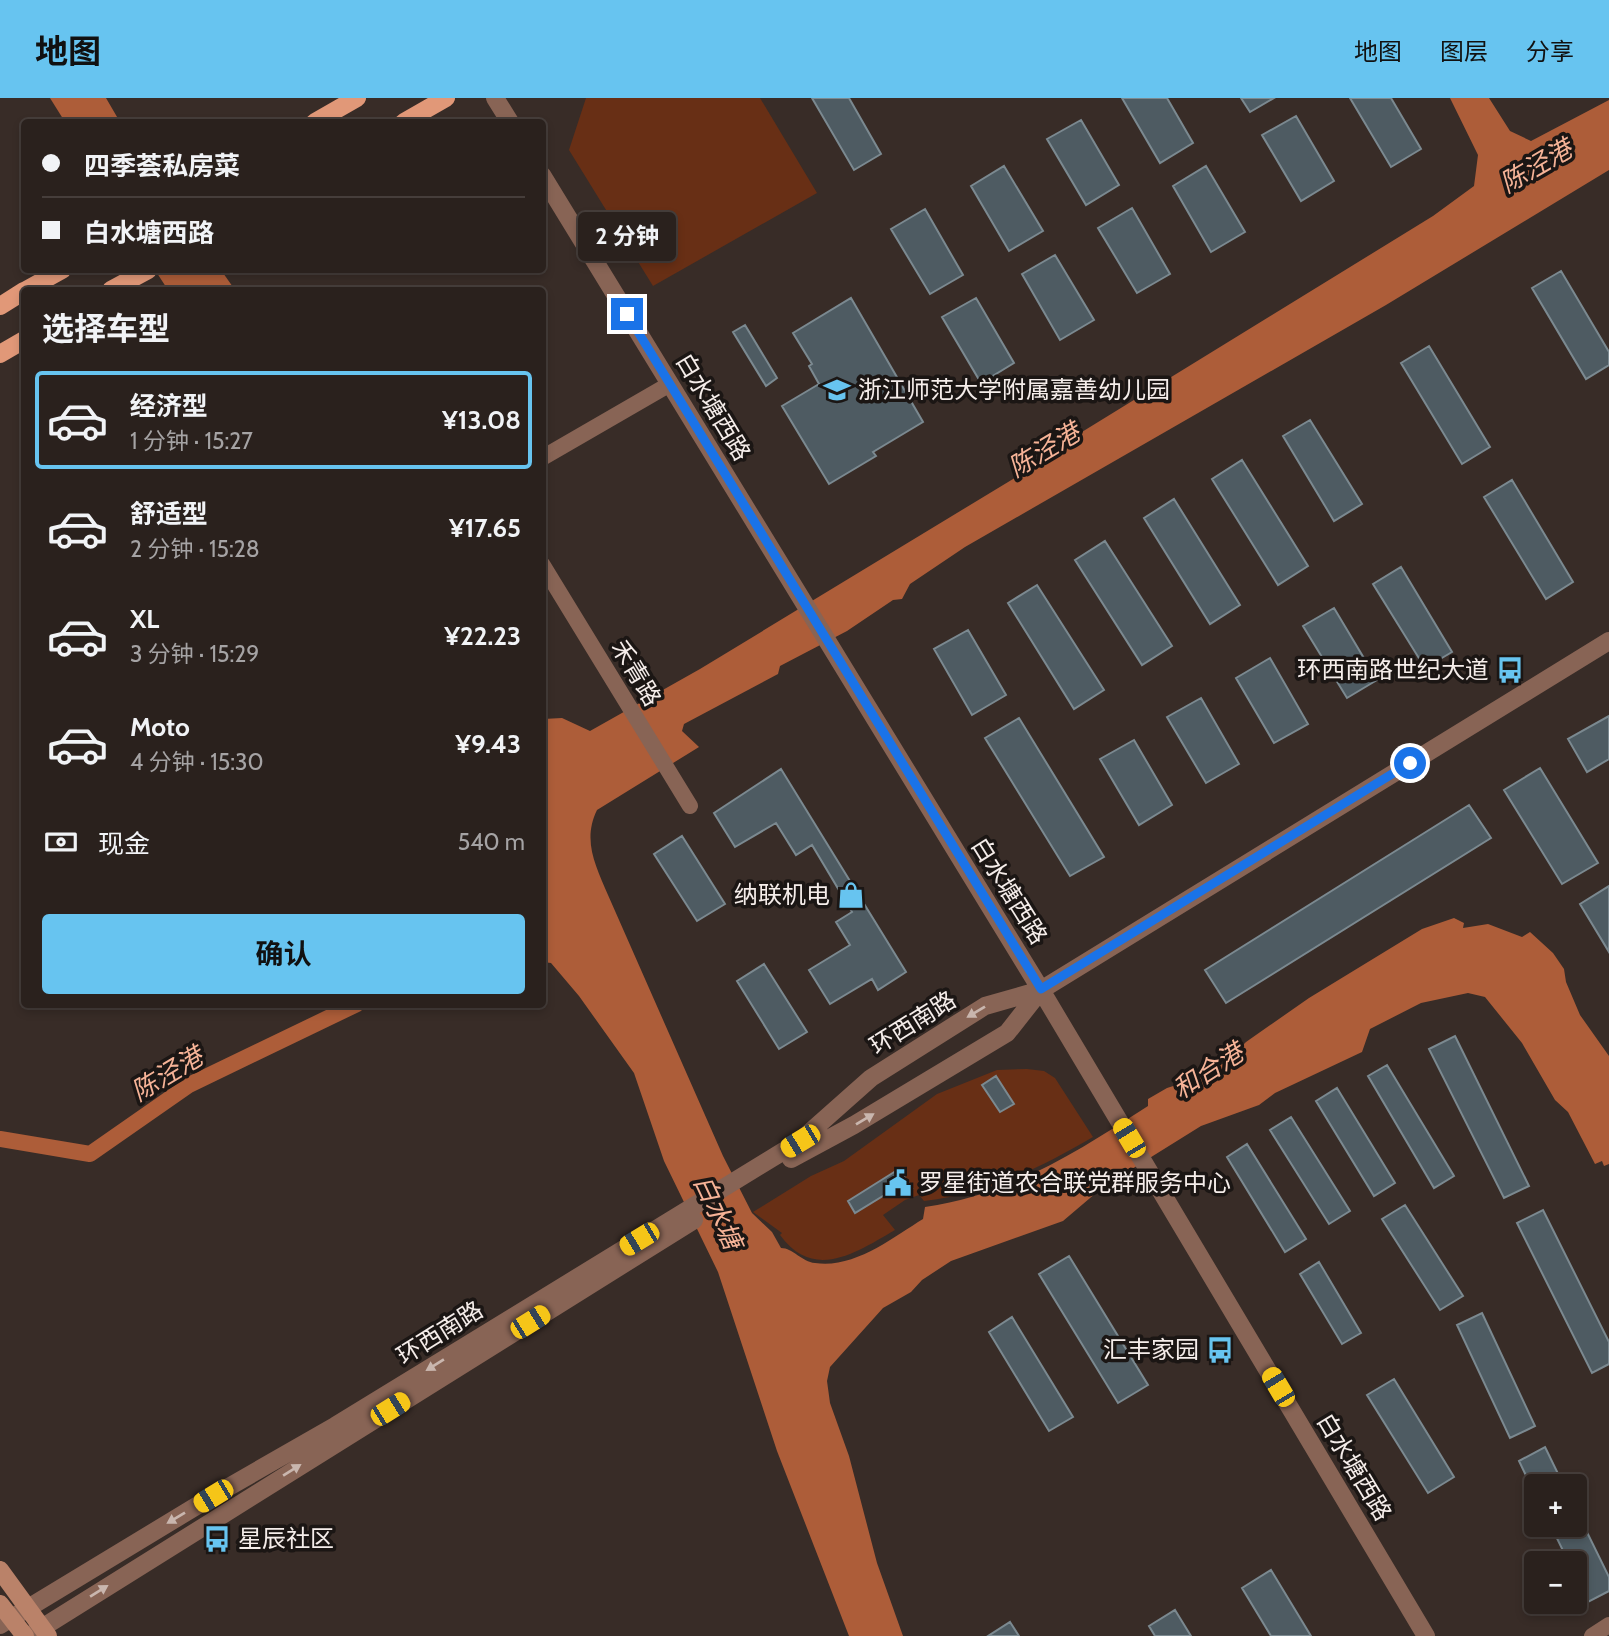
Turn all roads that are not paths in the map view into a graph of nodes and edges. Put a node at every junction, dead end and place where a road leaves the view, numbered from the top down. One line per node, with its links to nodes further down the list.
1 (357, 98): 4 (main road)
2 (446, 98): 5 (main road)
3 (495, 98): 6 (street)
4 (320, 119)
5 (409, 119)
6 (508, 119)
7 (546, 182): 16 (street, 白水塘西路)
8 (57, 273): 10 (main road)
9 (143, 273): 11 (main road)
10 (32, 287)
11 (117, 287)
12 (21, 293): 13 (main road)
13 (0, 306)
14 (21, 342): 15 (main road)
15 (0, 355)
16 (670, 384): 17 (street); 21 (street, 白水塘西路)
17 (546, 456)
18 (546, 570): 20 (street, 禾青路)
19 (1609, 641): 21 (street, 环西南路)
20 (690, 806)
21 (1041, 989): 22 (street, 环西南路, one-way to 22); 22 (street, 环西南路, one-way to 21); 28 (street, 白水塘西路)
22 (802, 1146): 23 (street, 环西南路)
23 (643, 1245): 25 (street, 环西南路, one-way to 25); 27 (street, 环西南路, one-way to 23)
24 (0, 1570): 25 (main road)
25 (10, 1614): 27 (main road)
26 (1609, 1625): 29 (street)
27 (36, 1634)
28 (1426, 1636)
29 (1592, 1636)

